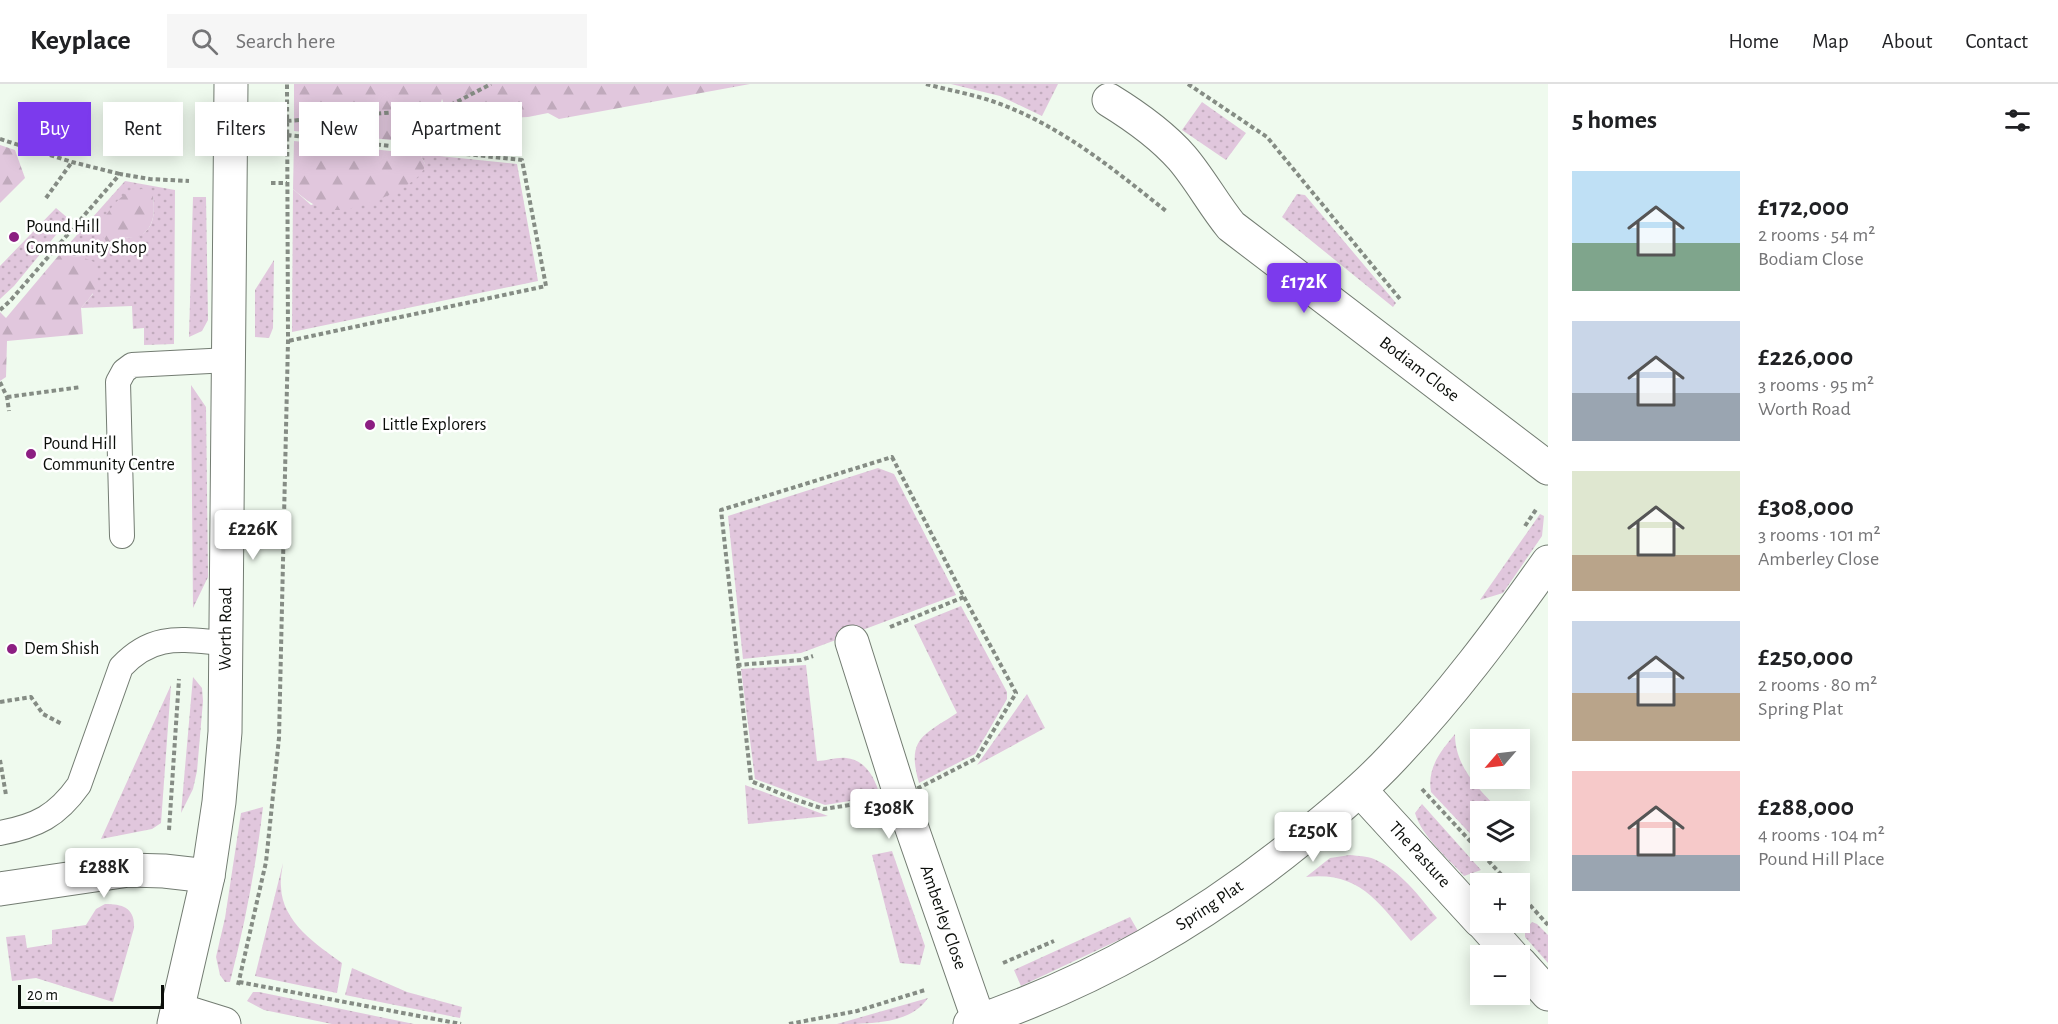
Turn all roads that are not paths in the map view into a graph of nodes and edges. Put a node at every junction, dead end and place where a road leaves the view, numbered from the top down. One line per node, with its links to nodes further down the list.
1 (231, 84): 3 (street, Worth Road)
2 (1108, 100): 4 (street, Bodiam Close)
3 (229, 360): 5 (lane); 8 (street, Worth Road)
4 (1548, 468)
5 (122, 536)
6 (1548, 562): 9 (street, Spring Plat)
7 (852, 642): 19 (street, Amberley Close)
8 (226, 643): 10 (lane); 11 (street, Worth Road)
9 (1360, 789): 13 (street, The Pasture); 19 (street, Spring Plat)
10 (0, 833)
11 (208, 876): 12 (street); 18 (street, Worth Road)
12 (0, 889)
13 (1470, 910)
14 (1491, 933): 15 (street, The Pasture)
15 (1502, 945)
16 (1530, 974): 17 (street)
17 (1548, 994)
18 (177, 1017): 20 (street)
19 (975, 1022)
20 (224, 1024)

